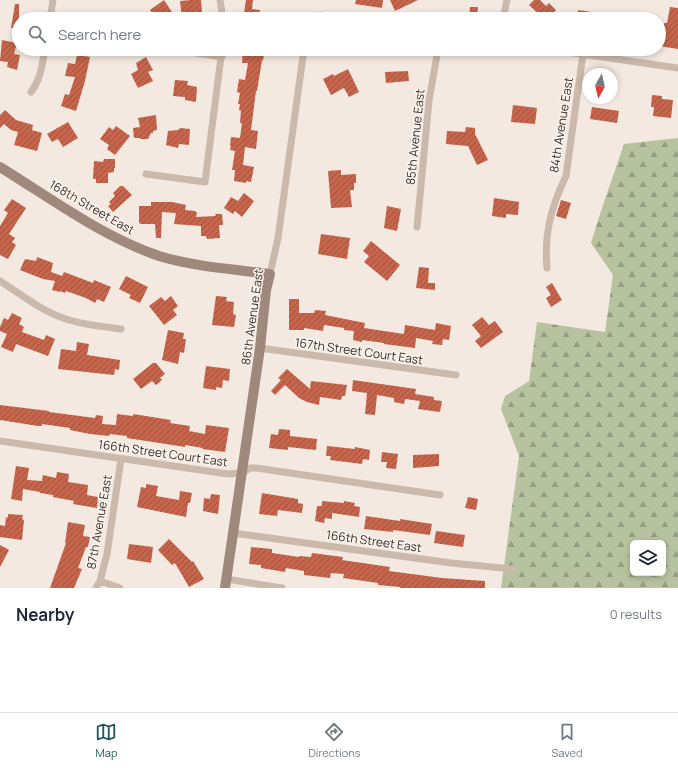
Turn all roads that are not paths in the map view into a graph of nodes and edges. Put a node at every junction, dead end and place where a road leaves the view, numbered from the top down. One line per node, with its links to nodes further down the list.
1 (53, 0): 4 (street)
2 (220, 0): 5 (street)
3 (507, 0): 6 (street)
4 (51, 12)
5 (222, 12)
6 (504, 12)
7 (44, 56): 14 (street)
8 (222, 56): 16 (street)
9 (303, 56): 19 (street, 86th Avenue East)
10 (437, 56): 17 (street, 85th Avenue East)
11 (583, 56): 18 (street, 84th Avenue East)
12 (597, 56): 13 (street)
13 (678, 68)
14 (31, 92)
15 (0, 167): 19 (street, 168th Street East)
16 (146, 174)
17 (417, 228)
18 (547, 268)
19 (270, 274): 22 (street, 86th Avenue East)
20 (0, 281): 21 (street)
21 (121, 329)
22 (260, 348): 23 (street, 167th Street Court East); 26 (street, 86th Avenue East)
23 (456, 375)
24 (0, 441): 25 (street, 166th Street Court East)
25 (121, 459): 26 (street, 166th Street Court East); 30 (street, 87th Avenue East)
26 (242, 473): 27 (street, 166th Street Court East); 28 (street, 86th Avenue East)
27 (440, 495)
28 (233, 533): 29 (street, 166th Street East); 31 (street, 86th Avenue East)
29 (513, 569)
30 (100, 581): 32 (street, 87th Avenue East); 33 (street)
31 (225, 584): 34 (street)
32 (96, 588)
33 (120, 588)
34 (282, 588)

